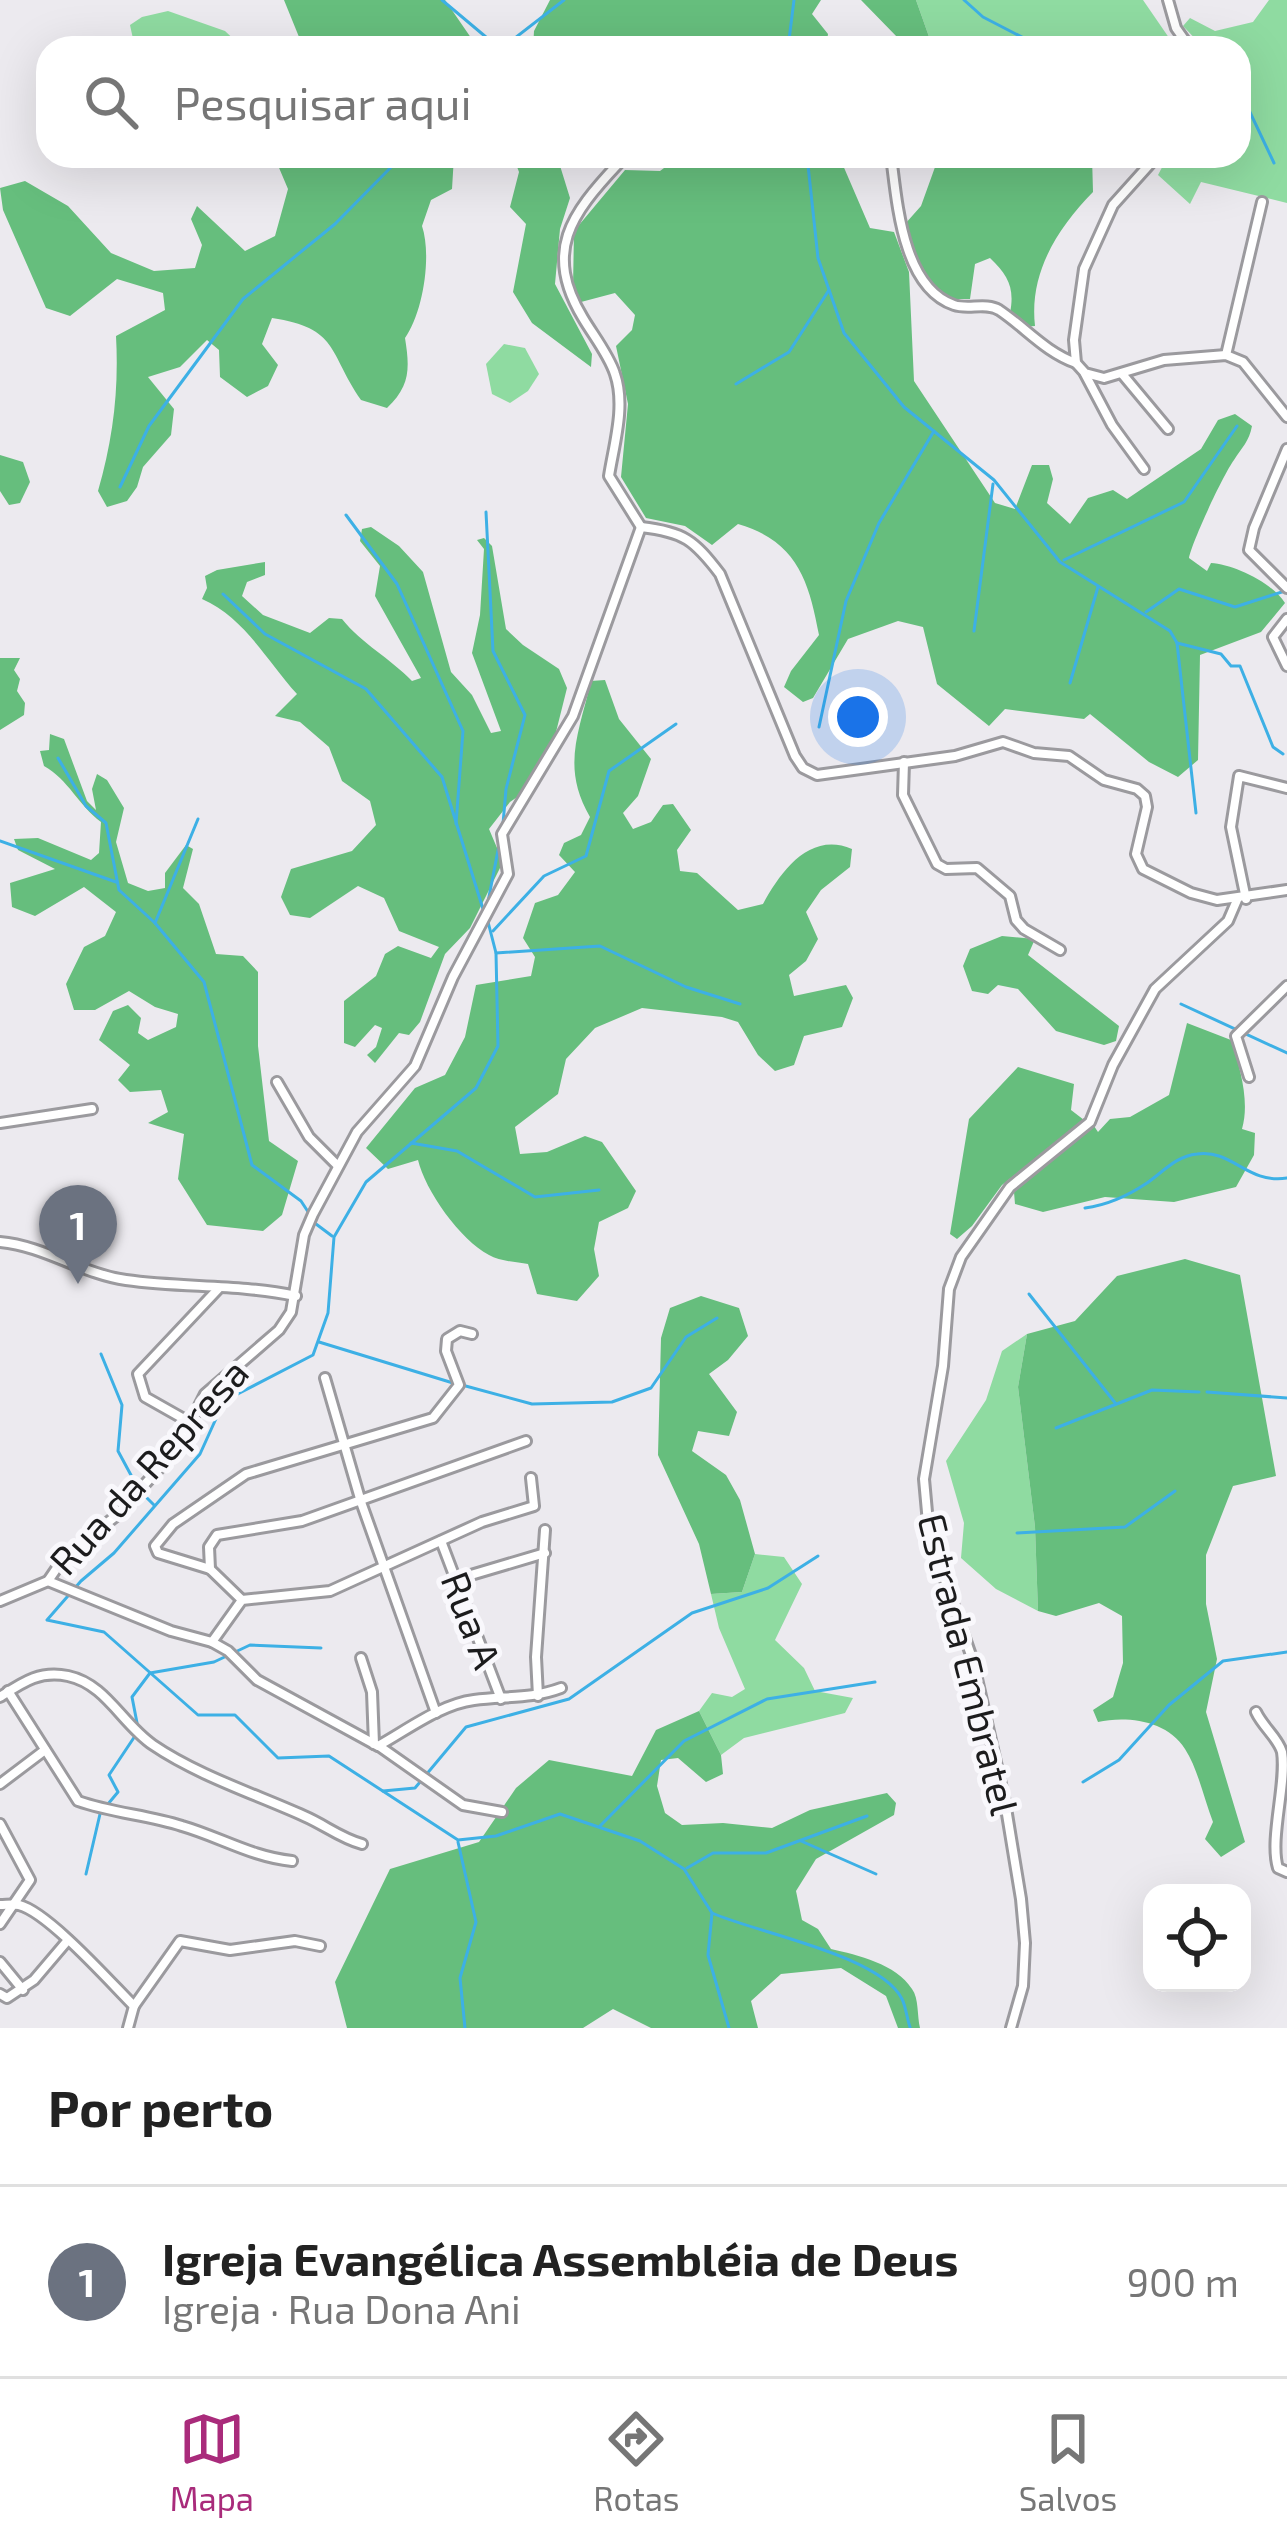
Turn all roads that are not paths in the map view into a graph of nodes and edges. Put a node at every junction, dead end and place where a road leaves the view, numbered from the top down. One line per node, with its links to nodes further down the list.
1 (1168, 0): 2 (street)
2 (1182, 36)
3 (614, 168): 15 (street)
4 (893, 168): 8 (street)
5 (1146, 168): 8 (street)
6 (1262, 202): 7 (street)
7 (1226, 355): 10 (street); 11 (street)
8 (1076, 363): 9 (street)
9 (1085, 373): 10 (street); 14 (street)
10 (1122, 374): 12 (street)
11 (1287, 417)
12 (1168, 429)
13 (1287, 449): 16 (street)
14 (1144, 470)
15 (641, 527): 19 (street); 29 (street, Rua da Represa)
16 (1287, 588)
17 (1287, 619): 18 (street)
18 (1287, 666)
19 (904, 762): 22 (street); 23 (street)
20 (1287, 788): 22 (street)
21 (1287, 890): 22 (street)
22 (1242, 899): 76 (street, Estrada Embratel)
23 (1060, 950)
24 (1287, 986): 25 (street)
25 (1249, 1077)
26 (277, 1082): 29 (street)
27 (92, 1109): 28 (street)
28 (0, 1124)
29 (338, 1166): 32 (street, Rua da Represa)
30 (0, 1242): 31 (street)
31 (220, 1286): 32 (street); 35 (street)
32 (296, 1297): 35 (street, Rua da Represa)
33 (472, 1334): 37 (street)
34 (325, 1378): 37 (street)
35 (191, 1423): 46 (street, Rua da Represa)
36 (526, 1441): 39 (street)
37 (344, 1444): 39 (street); 44 (street)
38 (531, 1478): 41 (street)
39 (361, 1502): 43 (street); 44 (street)
40 (545, 1530): 42 (street)
41 (441, 1541): 43 (street); 45 (street, Rua A)
42 (545, 1552): 45 (street); 53 (street)
43 (383, 1567): 47 (street); 56 (street)
44 (210, 1569): 47 (street)
45 (454, 1580): 54 (street, Rua A)
46 (48, 1581): 48 (street, Rua da Represa); 49 (street)
47 (242, 1600): 49 (street)
48 (0, 1601)
49 (212, 1642): 57 (street)
50 (362, 1658): 57 (street)
51 (561, 1688): 53 (street)
52 (4, 1694): 58 (street); 63 (street)
53 (538, 1697): 54 (street)
54 (501, 1699): 56 (street)
55 (1256, 1712): 59 (street)
56 (436, 1713): 57 (street)
57 (376, 1745): 61 (street)
58 (45, 1750): 60 (street); 64 (street)
59 (1285, 1765): 65 (street)
60 (0, 1784)
61 (502, 1812)
62 (0, 1825): 67 (street)
63 (362, 1844)
64 (292, 1861)
65 (1287, 1872)
66 (0, 1905): 67 (street)
67 (13, 1905): 68 (street); 69 (street)
68 (0, 1924)
69 (68, 1940): 72 (street); 74 (street)
70 (320, 1946): 74 (street)
71 (0, 1962): 72 (street)
72 (23, 1990): 73 (street)
73 (0, 1994)
74 (134, 2006): 75 (street)
75 (128, 2028)
76 (1011, 2028)

